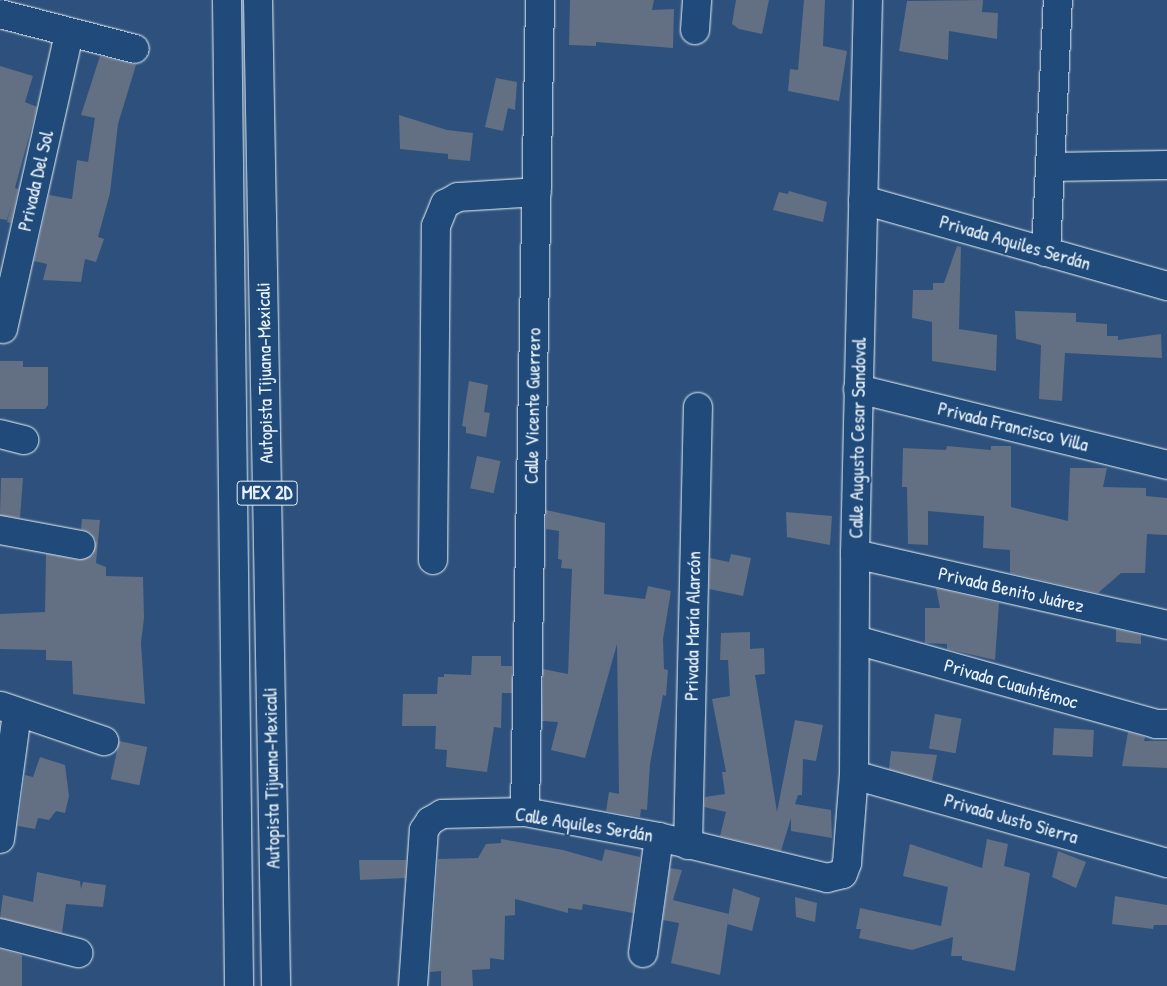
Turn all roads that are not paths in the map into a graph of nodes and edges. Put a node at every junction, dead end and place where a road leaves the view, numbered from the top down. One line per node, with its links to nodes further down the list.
1 (227, 0): 40 (main road, Autopista Tijuana-Mexicali / MEX 2D)
2 (258, 0): 41 (main road, Autopista Tijuana-Mexicali / MEX 2D)
3 (540, 0): 13 (main road, Calle Vicente Guerrero)
4 (697, 0): 8 (main road)
5 (868, 0): 14 (main road, Calle Augusto Cesar Sandoval)
6 (1058, 0): 12 (main road)
7 (0, 14): 9 (main road)
8 (695, 30)
9 (69, 33): 10 (main road); 17 (main road, Privada Del Sol)
10 (135, 49)
11 (1167, 165): 12 (main road)
12 (1050, 166): 15 (main road)
13 (537, 192): 24 (main road); 31 (main road, Calle Vicente Guerrero)
14 (864, 200): 15 (main road, Privada Aquiles Serdán); 18 (main road, Calle Augusto Cesar Sandoval)
15 (1046, 252): 16 (main road, Privada Aquiles Serdán)
16 (1167, 286)
17 (3, 329)
18 (858, 389): 20 (main road, Privada Francisco Villa); 23 (main road, Calle Augusto Cesar Sandoval)
19 (698, 407): 34 (main road, Privada María Alarcón)
20 (1167, 465)
21 (0, 530): 22 (main road)
22 (81, 545)
23 (855, 554): 25 (main road, Privada Benito Juárez); 26 (main road, Calle Augusto Cesar Sandoval)
24 (433, 560)
25 (1167, 625)
26 (856, 640): 28 (main road, Privada Cuauhtémoc); 30 (main road, Calle Augusto Cesar Sandoval)
27 (8, 710): 29 (main road); 33 (main road)
28 (1167, 724)
29 (104, 741)
30 (854, 775): 35 (main road, Privada Justo Sierra); 36 (main road, Calle Augusto Cesar Sandoval)
31 (525, 812): 32 (main road, Calle Aquiles Serdán); 42 (main road, Calle Aquiles Serdán)
32 (659, 837): 34 (main road, Calle Aquiles Serdán); 39 (main road)
33 (0, 839)
34 (688, 845): 36 (main road, Calle Aquiles Serdán)
35 (1167, 863)
36 (842, 874)
37 (0, 932): 38 (main road)
38 (78, 953)
39 (643, 953)
40 (238, 986)
41 (276, 986)
42 (413, 986)

